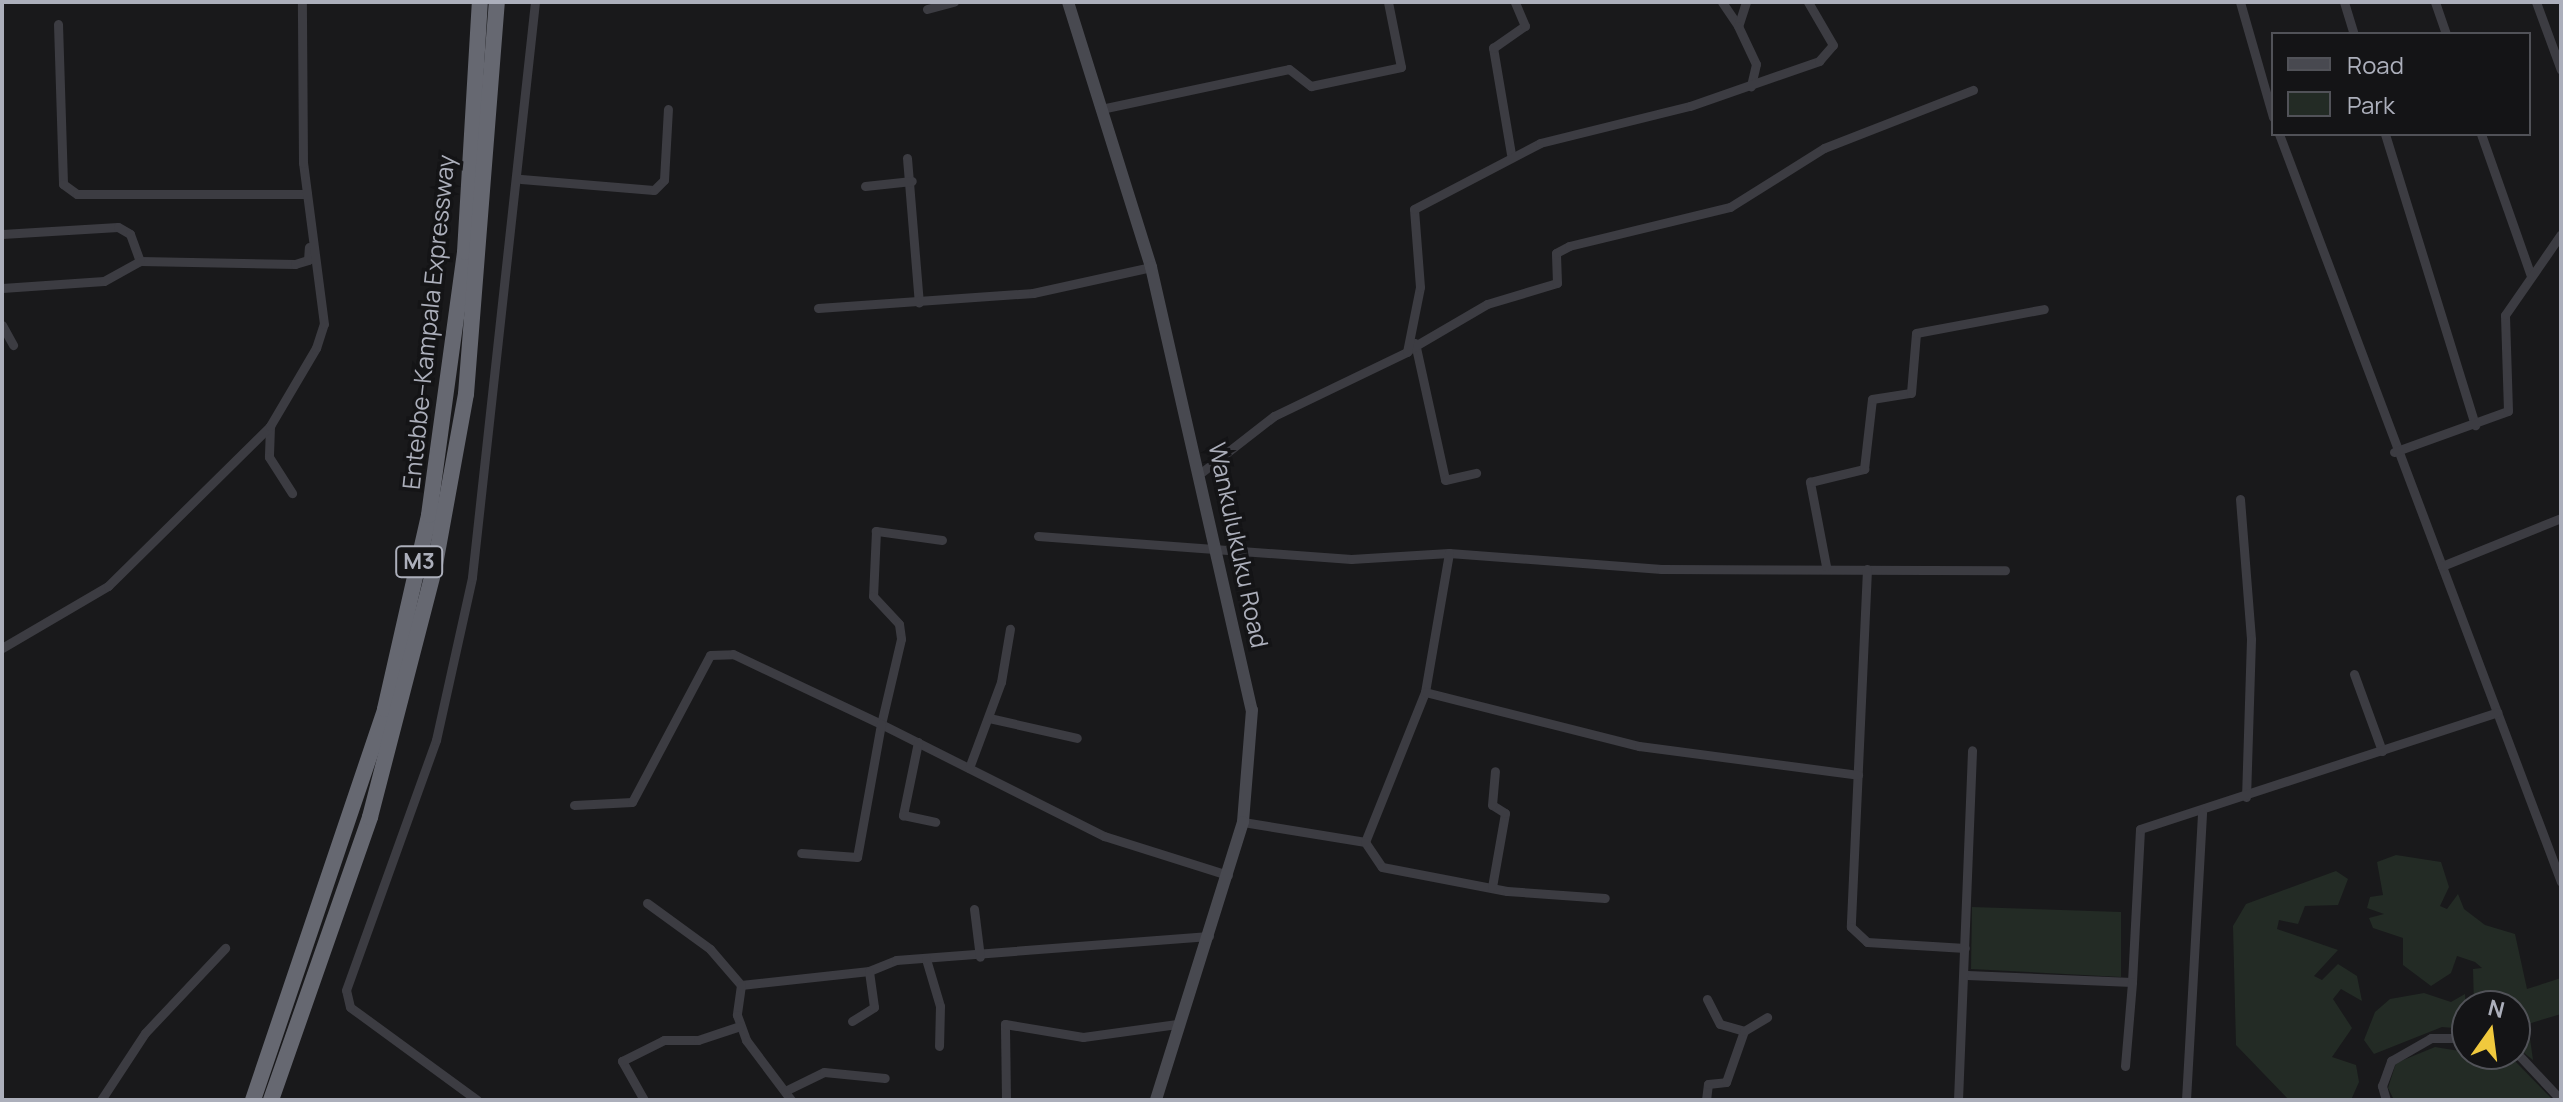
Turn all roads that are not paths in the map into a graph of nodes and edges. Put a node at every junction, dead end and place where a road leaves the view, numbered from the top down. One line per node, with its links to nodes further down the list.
1 (302, 2): 35 (street)
2 (480, 2): 116 (highway, Entebbe–Kampala Expressway / M3)
3 (497, 2): 117 (highway, Entebbe–Kampala Expressway / M3)
4 (535, 2): 32 (street)
5 (954, 2): 16 (street)
6 (1068, 2): 25 (main road, Wankulukuku Road)
7 (1388, 2): 25 (street)
8 (1515, 2): 30 (street)
9 (1722, 2): 18 (street)
10 (1746, 2): 18 (street)
11 (1808, 2): 22 (street)
12 (2240, 2): 26 (street)
13 (2344, 2): 19 (street)
14 (2435, 2): 20 (street)
15 (2536, 2): 21 (street)
16 (927, 9)
17 (58, 24): 35 (street)
18 (1738, 26): 22 (street)
19 (2353, 32)
20 (2445, 32)
21 (2561, 70)
22 (1751, 86): 30 (street)
23 (1973, 90): 47 (street)
24 (668, 109): 32 (street)
25 (1101, 109): 40 (main road, Wankulukuku Road)
26 (2271, 110)
27 (2280, 136): 52 (street)
28 (2386, 136): 50 (street)
29 (2482, 136): 41 (street)
30 (1511, 154): 49 (street)
31 (907, 158): 33 (street)
32 (521, 179): 118 (street)
33 (912, 181): 34 (street); 43 (street)
34 (865, 186)
35 (307, 194): 38 (street)
36 (2, 234): 39 (street)
37 (2561, 234): 41 (street)
38 (313, 240): 39 (street); 51 (street)
39 (140, 261): 42 (street)
40 (1151, 267): 43 (street); 53 (main road, Wankulukuku Road)
41 (2531, 276): 50 (street)
42 (2, 288)
43 (919, 303): 44 (street)
44 (818, 308)
45 (2044, 309): 62 (street)
46 (2, 325): 48 (street)
47 (1415, 343): 49 (street); 54 (street)
48 (13, 345)
49 (1407, 352): 53 (street)
50 (2475, 425): 52 (street)
51 (270, 426): 55 (street); 67 (street)
52 (2394, 452): 63 (street)
53 (1202, 472): 60 (main road, Wankulukuku Road)
54 (1476, 473)
55 (292, 493)
56 (2240, 499): 80 (street)
57 (2561, 518): 63 (street)
58 (1038, 536): 60 (street)
59 (942, 540): 72 (street)
60 (1217, 544): 61 (street); 84 (main road, Wankulukuku Road)
61 (1449, 553): 62 (street); 69 (street)
62 (1826, 566): 64 (street)
63 (2442, 566): 70 (street)
64 (1867, 569): 65 (street); 79 (street)
65 (2005, 570)
66 (1010, 629): 71 (street)
67 (2, 648)
68 (2354, 674): 76 (street)
69 (1425, 692): 79 (street); 85 (street)
70 (2497, 712): 76 (street); 88 (street)
71 (989, 718): 73 (street); 77 (street)
72 (881, 724): 74 (street); 81 (street); 86 (street)
73 (1077, 738)
74 (918, 742): 77 (street); 83 (street)
75 (1972, 750): 95 (street)
76 (2382, 751): 80 (street)
77 (969, 768): 87 (street)
78 (1495, 771): 89 (street)
79 (1858, 775): 95 (street)
80 (2246, 797): 82 (street)
81 (574, 805)
82 (2202, 812): 100 (street); 123 (street)
83 (935, 822)
84 (1243, 822): 85 (street); 87 (main road, Wankulukuku Road)
85 (1365, 842): 89 (street)
86 (801, 853)
87 (1228, 875): 93 (main road, Wankulukuku Road)
88 (2561, 882)
89 (1492, 887): 90 (street)
90 (1605, 898)
91 (647, 903): 101 (street)
92 (974, 909): 96 (street)
93 (1209, 936): 96 (street); 105 (main road, Wankulukuku Road)
94 (225, 948): 115 (street)
95 (1965, 948): 99 (street)
96 (980, 957): 97 (street)
97 (926, 959): 98 (street); 109 (street)
98 (869, 971): 101 (street); 104 (street)
99 (1967, 975): 100 (street); 122 (street)
100 (2132, 982): 110 (street)
101 (741, 985): 106 (street)
102 (1707, 999): 107 (street)
103 (1767, 1017): 107 (street)
104 (852, 1021)
105 (1177, 1024): 114 (street); 120 (main road, Wankulukuku Road)
106 (740, 1026): 113 (street); 119 (street)
107 (1744, 1031): 121 (street)
108 (2451, 1038): 124 (street)
109 (939, 1046)
110 (2125, 1066)
111 (2531, 1068): 125 (street)
112 (885, 1078): 113 (street)
113 (788, 1095)
114 (1006, 1099)
115 (101, 1100)
116 (253, 1100)
117 (271, 1100)
118 (477, 1100)
119 (644, 1100)
120 (1156, 1100)
121 (1706, 1100)
122 (1958, 1100)
123 (2186, 1100)
124 (2386, 1100)
125 (2561, 1100)

